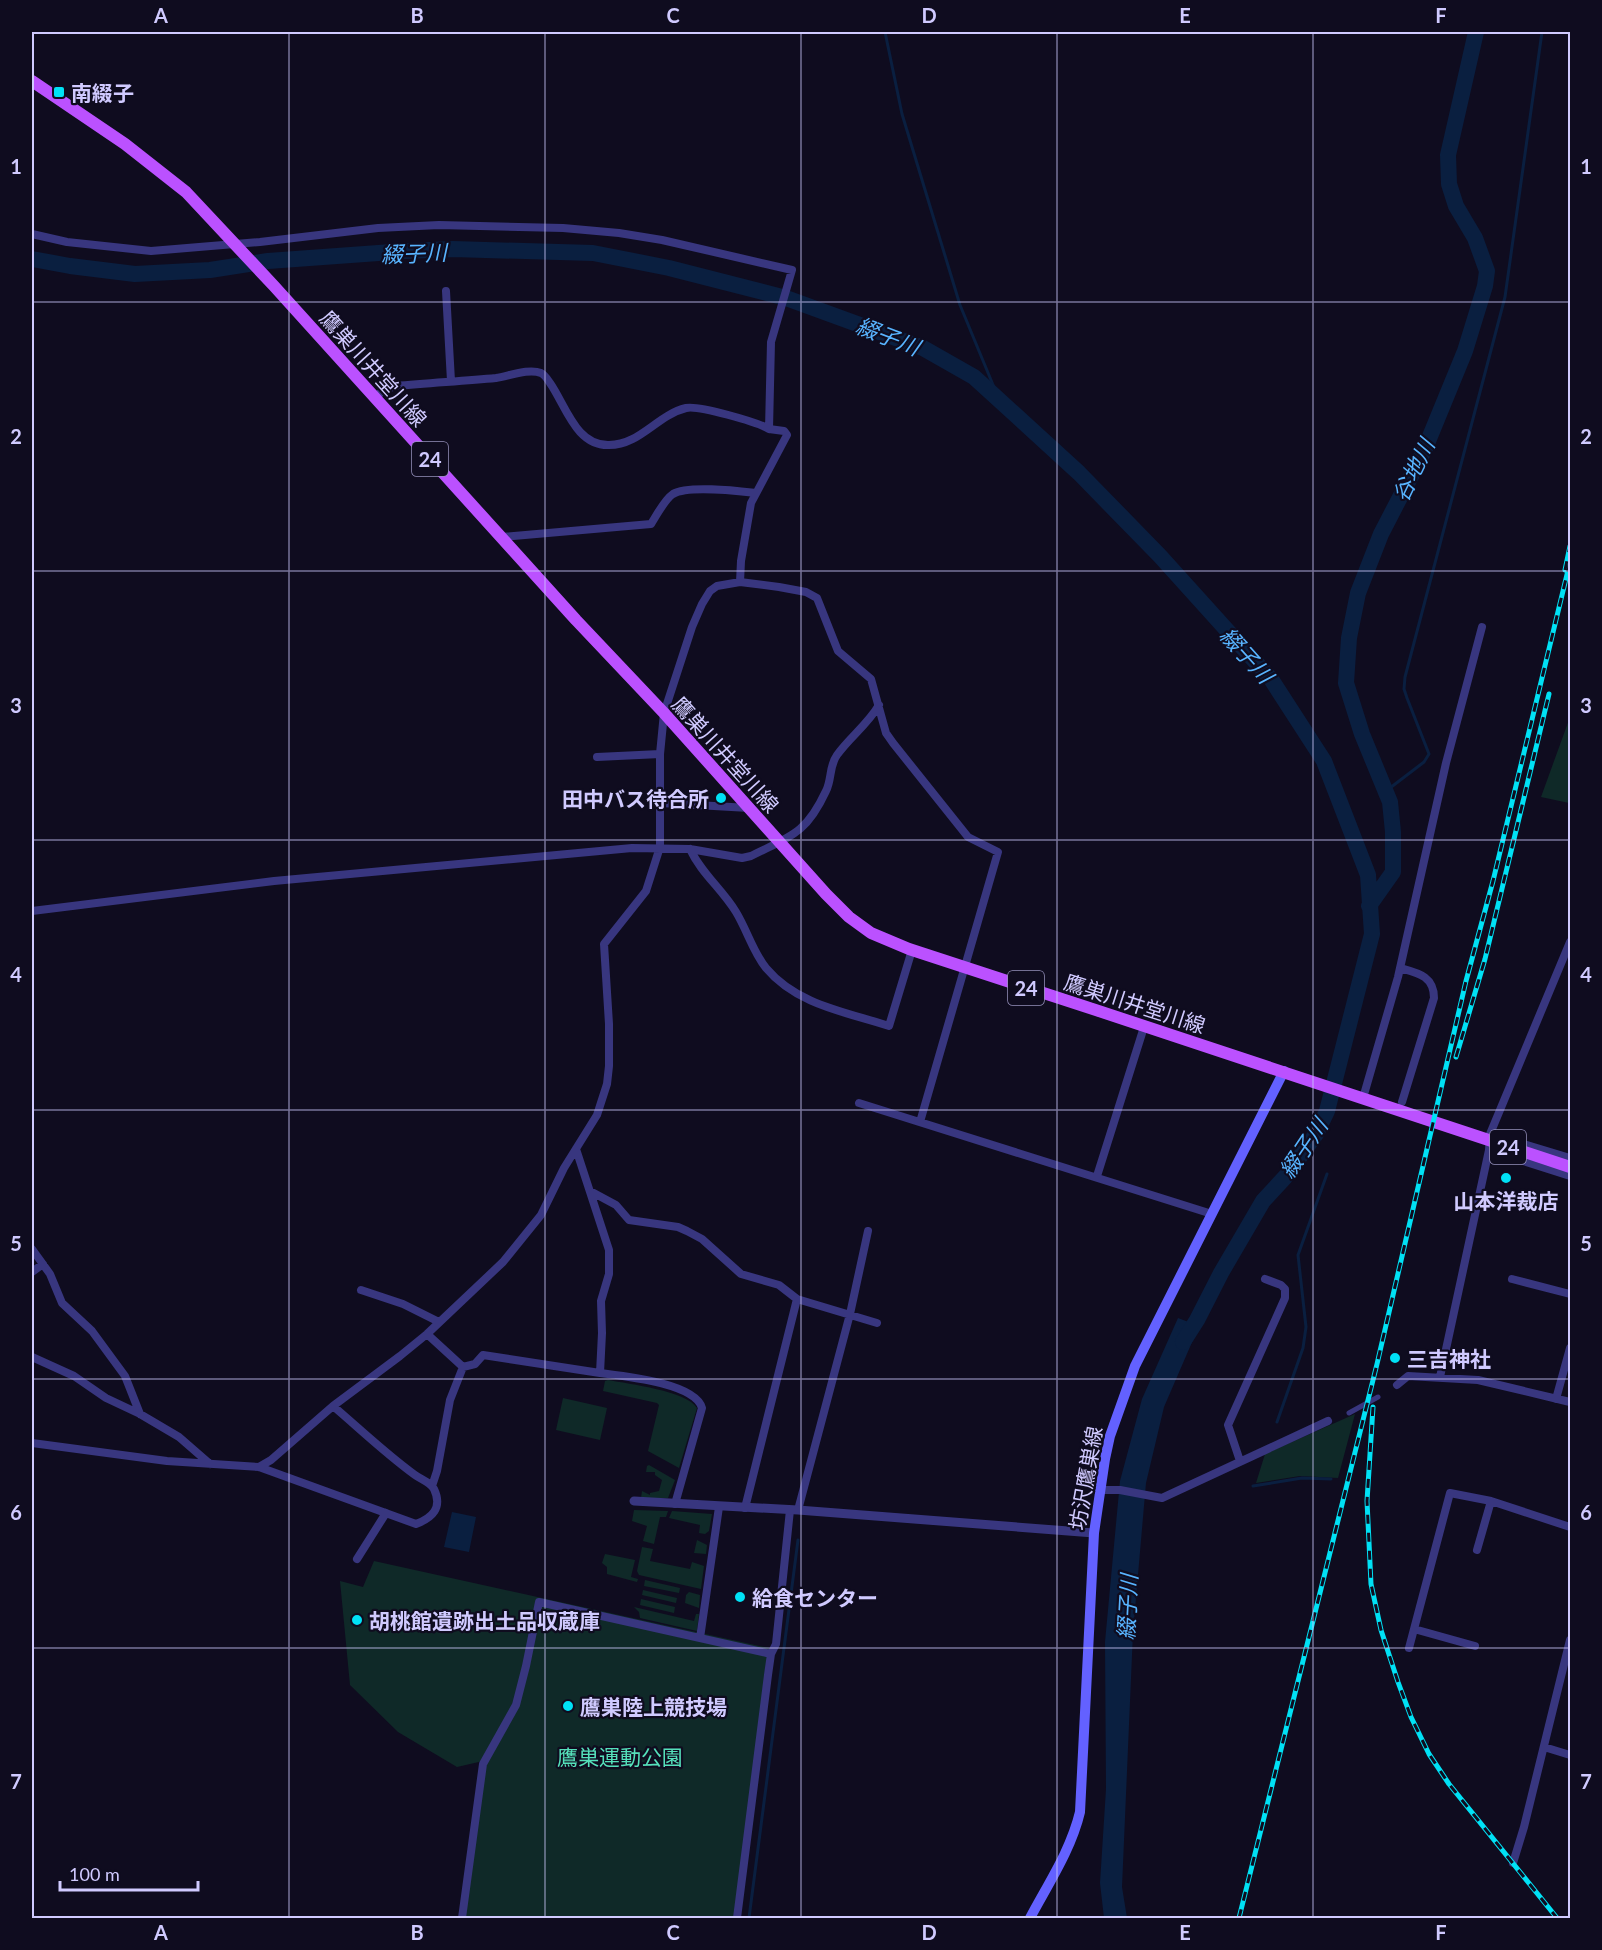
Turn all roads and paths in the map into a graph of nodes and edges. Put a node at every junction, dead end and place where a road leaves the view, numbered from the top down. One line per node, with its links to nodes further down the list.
1 (32, 81): 3 (main road, 鷹巣川井堂川線 / 24)
2 (32, 234): 3 (street)
3 (235, 245): 6 (main road, 鷹巣川井堂川線 / 24); 7 (street)
4 (446, 291): 5 (street)
5 (451, 381): 6 (street); 7 (street)
6 (374, 397): 9 (main road, 鷹巣川井堂川線 / 24)
7 (769, 429): 8 (street)
8 (756, 493): 9 (street); 10 (street)
9 (501, 537): 13 (main road, 鷹巣川井堂川線 / 24)
10 (740, 582): 12 (street); 13 (street)
11 (1482, 627): 25 (street)
12 (879, 705): 18 (street); 24 (street)
13 (664, 713): 14 (street); 17 (main road, 鷹巣川井堂川線 / 24)
14 (660, 754): 15 (street); 16 (street)
15 (597, 757)
16 (661, 803): 17 (street); 19 (street)
17 (749, 808): 18 (main road, 鷹巣川井堂川線 / 24)
18 (780, 842): 20 (street); 23 (main road, 鷹巣川井堂川線 / 24)
19 (660, 847): 20 (street); 21 (street); 33 (street)
20 (690, 849): 23 (street)
21 (32, 911)
22 (1570, 942): 32 (street)
23 (912, 950): 24 (main road, 鷹巣川井堂川線 / 24)
24 (966, 967): 26 (main road, 鷹巣川井堂川線 / 24); 31 (street)
25 (1400, 968): 28 (street); 30 (street)
26 (1144, 1027): 27 (main road, 鷹巣川井堂川線 / 24); 37 (street)
27 (1284, 1071): 28 (main road, 鷹巣川井堂川線 / 24); 40 (main road, 坊沢鷹巣線)
28 (1359, 1097): 30 (main road, 鷹巣川井堂川線 / 24)
29 (860, 1103): 31 (street)
30 (1403, 1107): 36 (main road, 鷹巣川井堂川線 / 24)
31 (920, 1122): 37 (street)
32 (1490, 1134): 34 (street); 35 (street)
33 (576, 1149): 39 (street); 51 (street)
34 (1489, 1150): 38 (street); 58 (street)
35 (1570, 1158)
36 (1570, 1167)
37 (1097, 1176): 40 (street)
38 (1570, 1176)
39 (590, 1191): 49 (street); 57 (street)
40 (1212, 1214): 72 (main road, 坊沢鷹巣線)
41 (868, 1231): 50 (street)
42 (32, 1249): 43 (street)
43 (43, 1264): 44 (street); 65 (street)
44 (32, 1272)
45 (1265, 1279): 68 (street)
46 (1512, 1279): 48 (street)
47 (361, 1290): 51 (street)
48 (1570, 1294)
49 (797, 1299): 50 (street); 77 (street)
50 (850, 1314): 52 (street); 78 (street)
51 (439, 1322): 53 (street)
52 (877, 1323)
53 (427, 1334): 56 (street); 63 (street)
54 (1570, 1348): 61 (street)
55 (32, 1357): 65 (street)
56 (463, 1367): 57 (street); 71 (street)
57 (600, 1373): 75 (street)
58 (1440, 1377): 59 (street); 61 (street)
59 (1397, 1385)
60 (1378, 1397): 64 (street)
61 (1556, 1399): 62 (street)
62 (1570, 1402)
63 (333, 1406): 70 (street); 71 (street)
64 (1349, 1413)
65 (140, 1414): 69 (street)
66 (1328, 1421): 68 (street)
67 (32, 1443): 69 (street)
68 (1240, 1461): 72 (street)
69 (210, 1464): 70 (street)
70 (259, 1467): 79 (street)
71 (432, 1486): 79 (street)
72 (1105, 1490): 81 (main road, 坊沢鷹巣線)
73 (634, 1501): 75 (street)
74 (1491, 1501): 80 (street); 82 (street); 84 (street)
75 (675, 1504): 76 (street)
76 (719, 1507): 77 (street); 85 (street)
77 (745, 1508): 78 (street)
78 (794, 1510): 81 (street); 89 (street)
79 (386, 1513): 83 (street)
80 (1570, 1527)
81 (1094, 1533): 95 (main road, 坊沢鷹巣線)
82 (1478, 1550)
83 (357, 1558)
84 (1414, 1629): 87 (street); 88 (street)
85 (700, 1638): 89 (street); 93 (street)
86 (1570, 1640): 90 (street)
87 (1475, 1646)
88 (1409, 1648)
89 (771, 1654): 94 (street)
90 (1544, 1747): 91 (street); 92 (street)
91 (1570, 1755)
92 (1513, 1863)
93 (462, 1918)
94 (737, 1918)
95 (1030, 1918)

